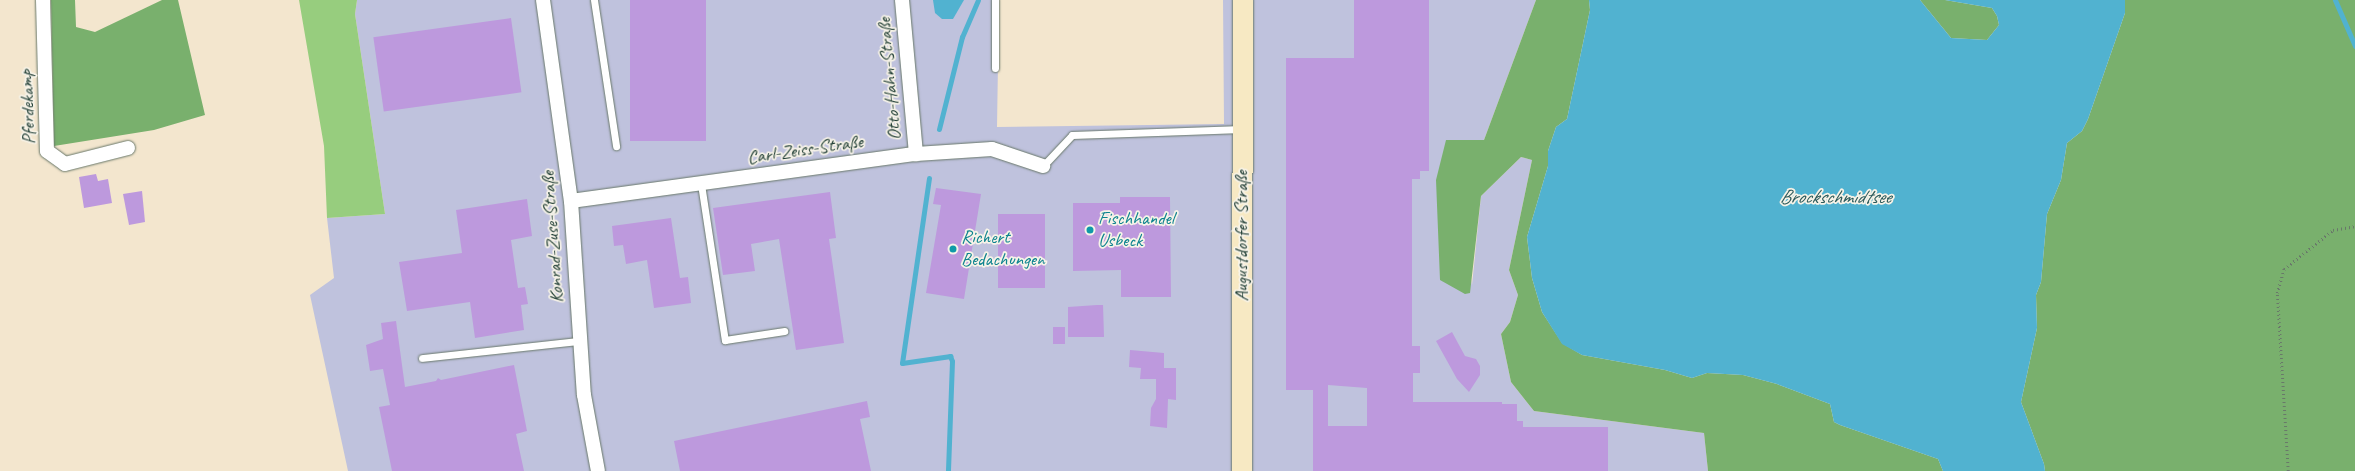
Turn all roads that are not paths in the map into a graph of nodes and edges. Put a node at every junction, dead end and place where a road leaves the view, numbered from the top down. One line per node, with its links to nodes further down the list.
1 (43, 0): 10 (street, Pferdekamp)
2 (544, 0): 14 (street, Konrad-Zuse-Straße)
3 (594, 0): 9 (lane)
4 (902, 0): 11 (street, Otto-Hahn-Straße)
5 (995, 0): 7 (lane)
6 (1243, 0): 8 (main road, Augustdorfer Straße)
7 (995, 68)
8 (1242, 129): 12 (lane); 19 (main road, Augustdorfer Straße)
9 (616, 146)
10 (128, 148)
11 (916, 154): 12 (street, Carl-Zeiss-Straße); 13 (street, Carl-Zeiss-Straße)
12 (1043, 166)
13 (701, 184): 14 (street, Carl-Zeiss-Straße); 15 (lane)
14 (571, 201): 16 (street, Konrad-Zuse-Straße)
15 (784, 331)
16 (579, 341): 17 (lane); 18 (street, Konrad-Zuse-Straße)
17 (422, 358)
18 (598, 471)
19 (1242, 471)

